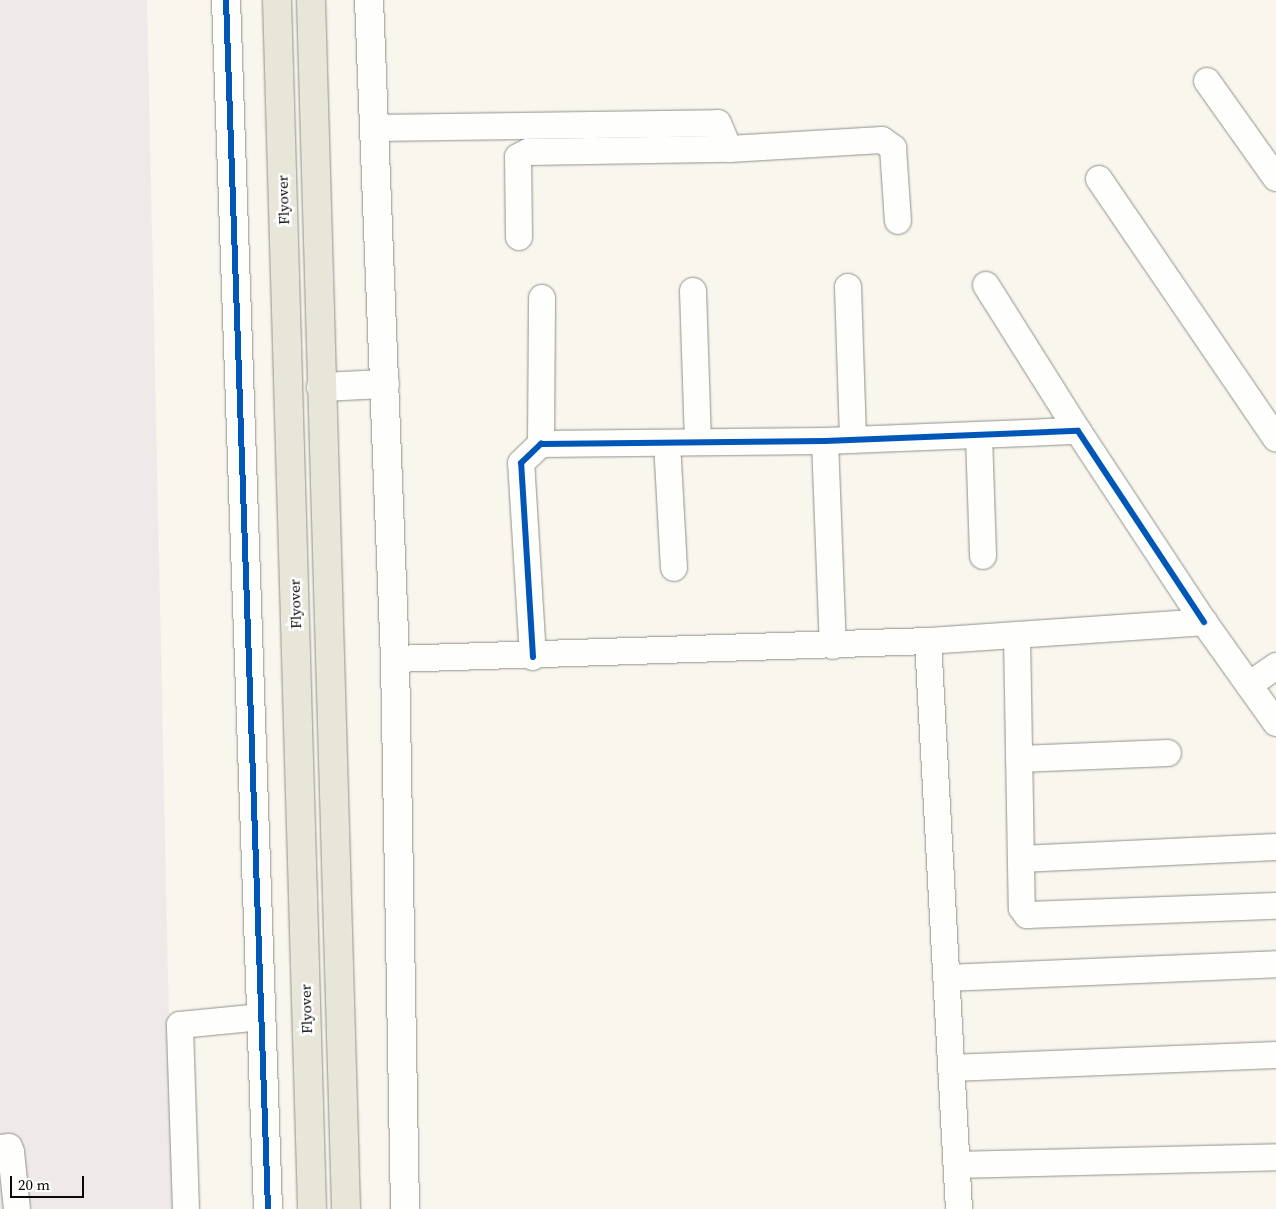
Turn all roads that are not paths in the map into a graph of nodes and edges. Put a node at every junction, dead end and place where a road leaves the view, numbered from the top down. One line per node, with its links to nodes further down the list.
1 (226, 0): 46 (street)
2 (278, 0): 55 (main road, Flyover)
3 (311, 0): 19 (main road)
4 (369, 0): 7 (street)
5 (1207, 81): 10 (street)
6 (587, 123): 7 (street); 8 (street); 9 (street)
7 (376, 128): 18 (street)
8 (730, 149): 9 (street); 12 (street)
9 (588, 151): 13 (street)
10 (1276, 178)
11 (1099, 179): 22 (street)
12 (898, 221)
13 (519, 237)
14 (986, 285): 20 (street)
15 (848, 287): 23 (street)
16 (693, 291): 25 (street)
17 (542, 298): 27 (street)
18 (385, 384): 19 (street); 35 (street)
19 (321, 387): 56 (main road)
20 (1078, 431): 21 (street); 30 (street)
21 (979, 435): 23 (street); 28 (street)
22 (1276, 438)
23 (853, 440): 24 (street)
24 (825, 441): 25 (street); 33 (street)
25 (698, 442): 26 (street)
26 (667, 443): 27 (street); 29 (street)
27 (541, 444): 34 (street)
28 (983, 556)
29 (674, 568)
30 (1204, 622): 31 (street); 37 (street)
31 (1017, 635): 32 (street); 40 (street)
32 (928, 641): 33 (street); 45 (street)
33 (834, 646): 34 (street)
34 (533, 657): 35 (street)
35 (395, 659): 57 (street)
36 (1276, 666): 37 (street)
37 (1249, 685): 38 (street)
38 (1276, 723)
39 (1168, 753): 40 (street)
40 (1019, 760): 42 (street)
41 (1276, 847): 42 (street)
42 (1021, 860): 43 (street)
43 (1276, 906)
44 (1276, 964): 45 (street)
45 (947, 978): 48 (street)
46 (262, 1017): 53 (street); 54 (street)
47 (1276, 1055): 48 (street)
48 (952, 1068): 51 (street)
49 (0, 1148): 52 (street)
50 (1276, 1156): 51 (street)
51 (956, 1165): 58 (street)
52 (17, 1209)
53 (186, 1209)
54 (268, 1209)
55 (312, 1209)
56 (346, 1209)
57 (405, 1209)
58 (959, 1209)

